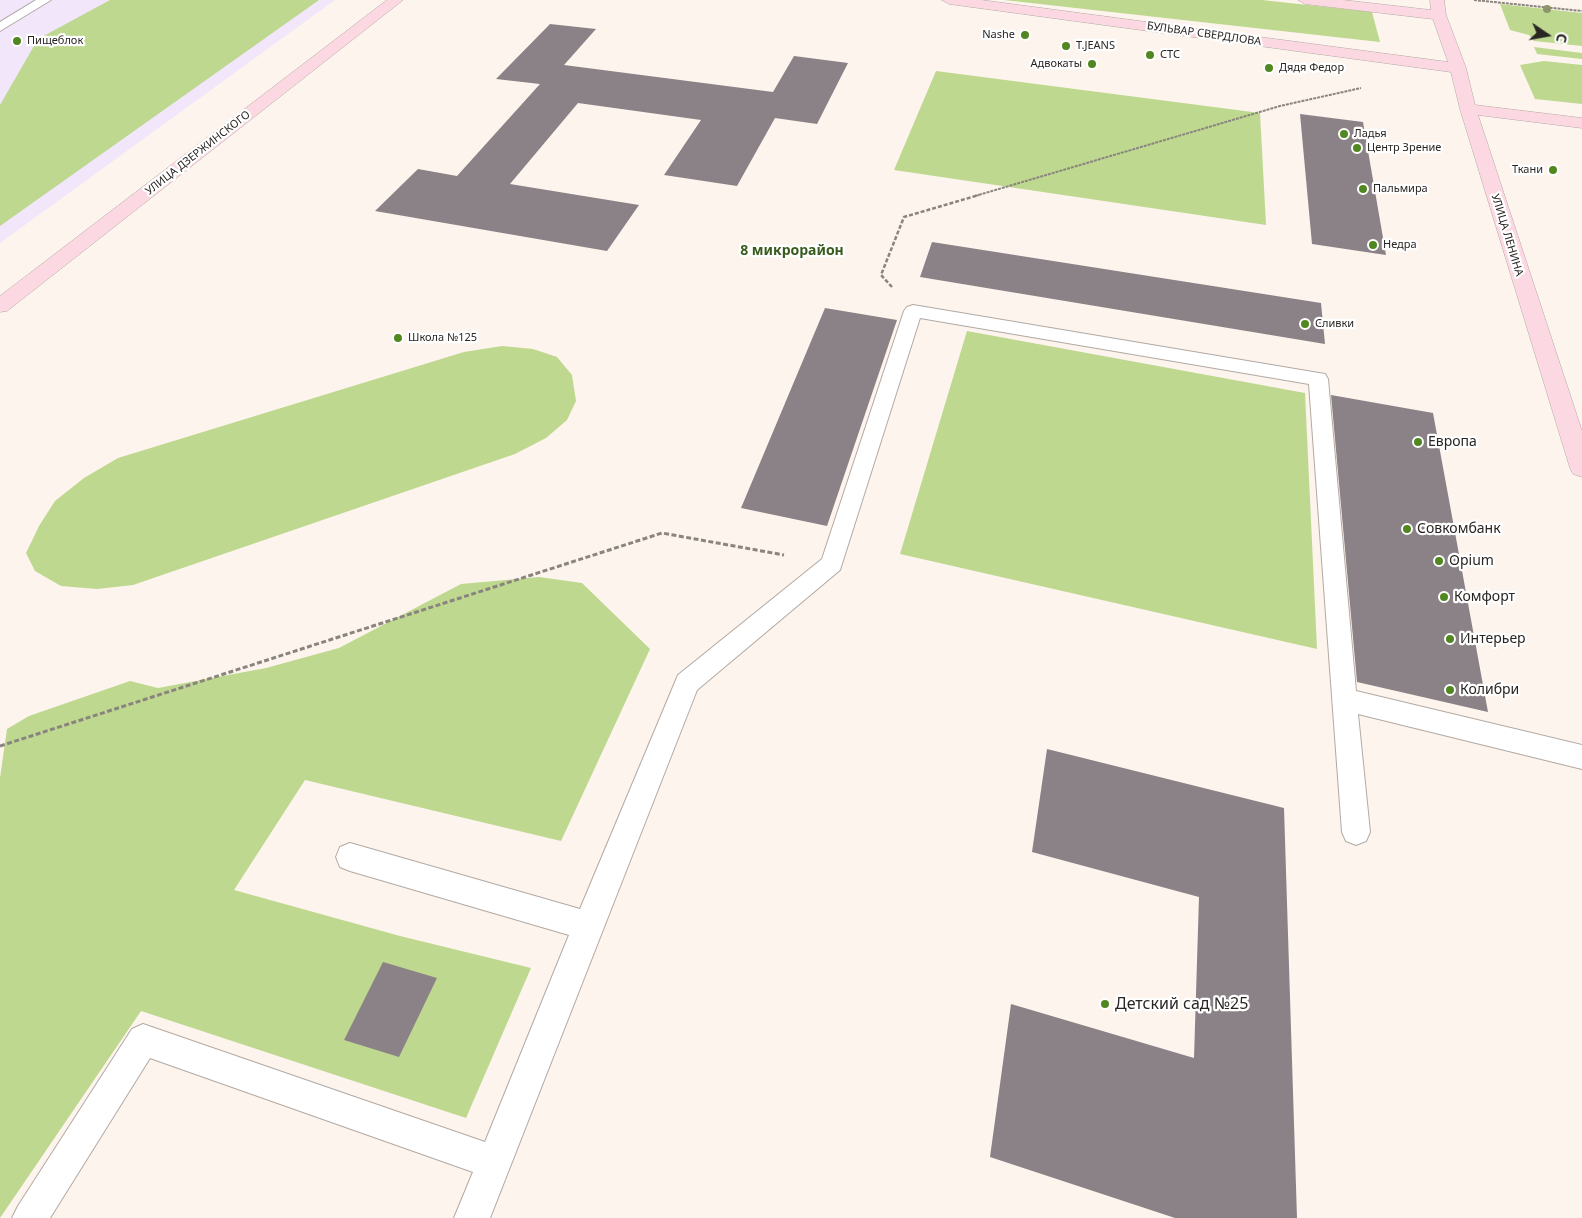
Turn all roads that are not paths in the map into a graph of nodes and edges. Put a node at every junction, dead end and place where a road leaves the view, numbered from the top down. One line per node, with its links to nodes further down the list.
1 (45, 0): 6 (lane)
2 (396, 0): 10 (street, УЛИЦА ДЗЕРЖИНСКОГО)
3 (949, 0): 7 (street, БУЛЬВАР СВЕРДЛОВА)
4 (1305, 0): 5 (street)
5 (1438, 8): 7 (street, УЛИЦА ЛЕНИНА)
6 (0, 27)
7 (1458, 68): 8 (street, УЛИЦА ЛЕНИНА)
8 (1468, 109): 9 (street); 11 (street, УЛИЦА ЛЕНИНА)
9 (1582, 123)
10 (0, 306)
11 (1582, 468)
12 (1344, 699): 13 (lane); 14 (lane); 16 (lane)
13 (1582, 757)
14 (1356, 832)
15 (350, 857): 16 (lane)
16 (588, 926): 17 (lane)
17 (494, 1162): 18 (lane); 19 (lane)
18 (30, 1218)
19 (472, 1218)

